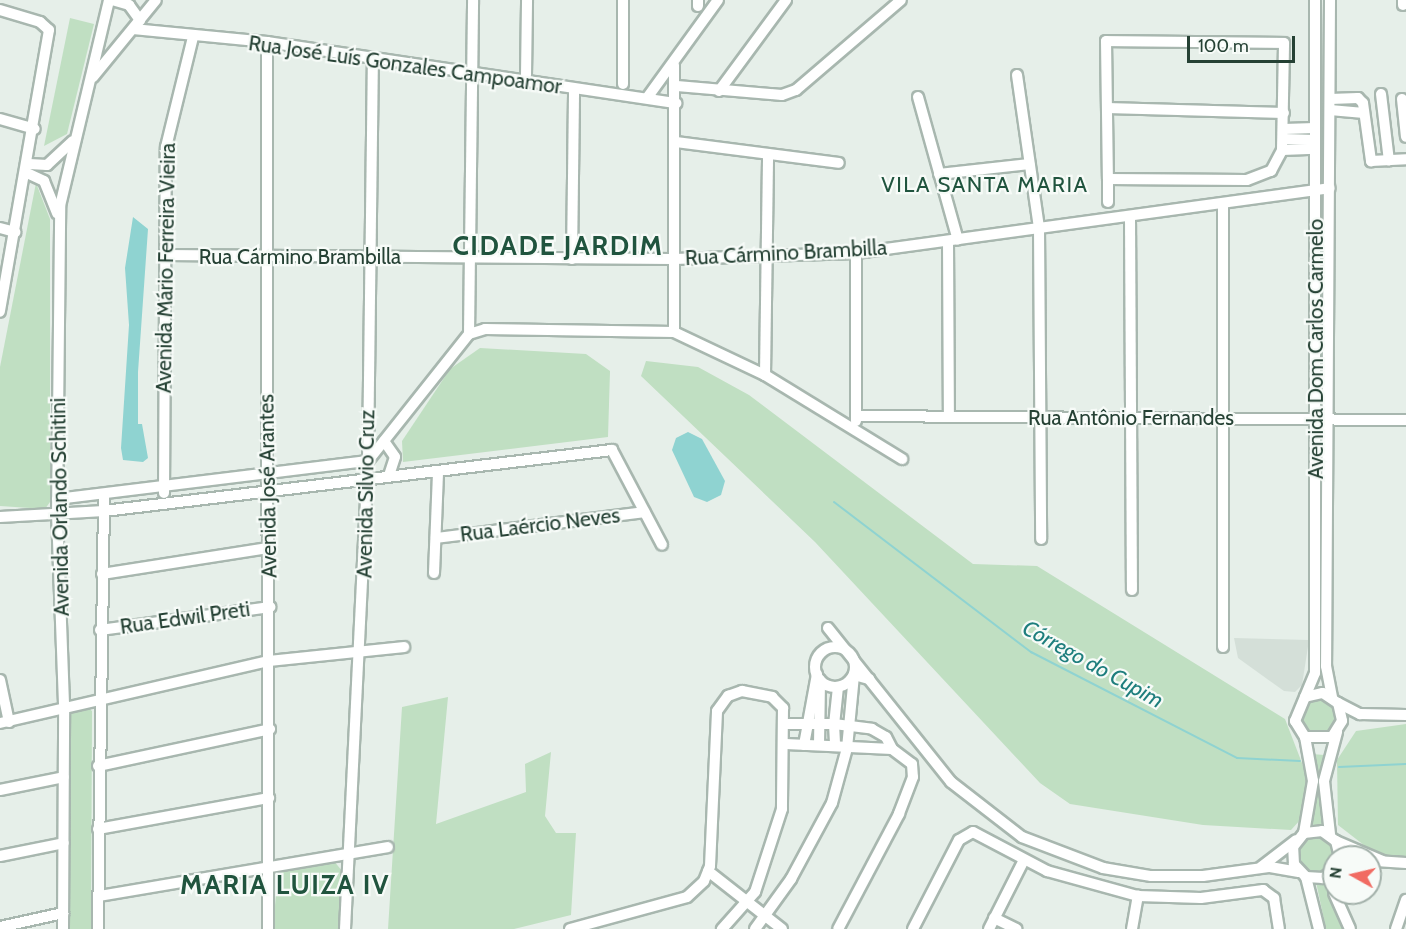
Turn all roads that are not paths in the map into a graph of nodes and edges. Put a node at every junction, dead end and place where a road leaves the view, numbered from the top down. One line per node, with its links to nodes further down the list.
1 (111, 0): 12 (street); 16 (street, Avenida Orlando Schitini)
2 (156, 0): 12 (street, Avenida Orlando Schitini)
3 (473, 0): 20 (street)
4 (527, 0): 21 (street)
5 (623, 0): 23 (street)
6 (718, 0): 19 (street)
7 (786, 0): 27 (street)
8 (901, 0): 27 (street)
9 (1315, 2): 10 (street); 40 (street, Avenida Dom Carlos Carmelo)
10 (1330, 2): 33 (street, Avenida Dom Carlos Carmelo)
11 (0, 10): 37 (street)
12 (140, 20): 13 (street, Avenida Orlando Schitini)
13 (133, 29): 14 (street, Rua José Luís Gonzales Campoamor); 17 (street, Avenida Orlando Schitini)
14 (194, 38): 15 (street, Rua José Luís Gonzales Campoamor); 62 (street, Avenida Mário Ferreira Vieira)
15 (267, 42): 18 (street, Rua José Luís Gonzales Campoamor); 65 (street, Avenida José Arantes)
16 (99, 43): 17 (street); 25 (street, Avenida Orlando Schitini)
17 (111, 51): 25 (street, Avenida Orlando Schitini)
18 (373, 58): 20 (street, Rua José Luís Gonzales Campoamor); 63 (street, Avenida Silvio Cruz)
19 (674, 65): 24 (street); 30 (street)
20 (472, 73): 26 (street, Rua José Luís Gonzales Campoamor); 66 (street)
21 (526, 75)
22 (1017, 75): 47 (street)
23 (623, 84)
24 (677, 86): 27 (street); 32 (street)
25 (87, 88): 41 (street, Avenida Orlando Schitini)
26 (574, 90): 30 (street, Rua José Luís Gonzales Campoamor); 67 (street)
27 (719, 91)
28 (1381, 94): 45 (street)
29 (918, 97): 49 (street)
30 (647, 98): 32 (street, Rua José Luís Gonzales Campoamor)
31 (1402, 99): 38 (street)
32 (676, 103): 42 (street)
33 (1330, 104): 45 (street); 51 (street, Avenida Dom Carlos Carmelo)
34 (1107, 108): 35 (street); 35 (street); 50 (street)
35 (1284, 113): 39 (street)
36 (0, 119): 37 (street)
37 (35, 129): 48 (street)
38 (1406, 137)
39 (1283, 139): 40 (street); 40 (street); 50 (street)
40 (1315, 139): 52 (street, Avenida Dom Carlos Carmelo)
41 (73, 141): 48 (street); 56 (street, Avenida Orlando Schitini)
42 (676, 142): 43 (street); 68 (street)
43 (768, 154): 46 (street); 64 (street)
44 (1406, 159): 45 (street)
45 (1389, 161)
46 (839, 164)
47 (1029, 164): 49 (street); 58 (street)
48 (28, 168): 56 (street); 59 (street)
49 (939, 174): 60 (street)
50 (1108, 179): 53 (street)
51 (1330, 188): 52 (street, Rua Cármino Brambilla); 70 (street, Avenida Dom Carlos Carmelo)
52 (1315, 190): 54 (street, Rua Cármino Brambilla); 71 (street, Avenida Dom Carlos Carmelo)
53 (1108, 202)
54 (1223, 205): 55 (street, Rua Cármino Brambilla); 80 (street)
55 (1131, 217): 58 (street, Rua Cármino Brambilla); 78 (street)
56 (59, 218): 94 (street, Avenida Orlando Schitini)
57 (0, 228): 59 (street)
58 (1040, 228): 60 (street, Rua Cármino Brambilla); 77 (street)
59 (15, 232): 69 (street)
60 (953, 240): 61 (street, Rua Cármino Brambilla); 76 (street)
61 (856, 253): 64 (street, Rua Cármino Brambilla); 75 (street)
62 (165, 255): 65 (street, Rua Cármino Brambilla); 91 (street, Avenida Mário Ferreira Vieira)
63 (369, 257): 65 (street, Rua Cármino Brambilla); 66 (street, Rua Cármino Brambilla); 86 (street, Avenida Silvio Cruz)
64 (765, 257): 68 (street, Rua Cármino Brambilla); 74 (street)
65 (267, 258): 88 (street, Avenida José Arantes)
66 (470, 258): 67 (street, Rua Cármino Brambilla); 73 (street)
67 (572, 259): 68 (street, Rua Cármino Brambilla)
68 (674, 259): 72 (street)
69 (0, 312)
70 (1330, 316): 71 (street); 81 (street, Avenida Dom Carlos Carmelo)
71 (1316, 317): 79 (street, Avenida Dom Carlos Carmelo)
72 (674, 332): 73 (street); 74 (street)
73 (469, 334): 84 (street)
74 (765, 375): 83 (street)
75 (856, 416): 76 (street, Rua Antônio Fernandes); 83 (street)
76 (950, 416): 77 (street, Rua Antônio Fernandes)
77 (1042, 418): 78 (street, Rua Antônio Fernandes); 101 (street)
78 (1132, 418): 80 (street, Rua Antônio Fernandes); 106 (street)
79 (1316, 418): 80 (street, Rua Antônio Fernandes); 81 (street, Rua Antônio Fernandes); 121 (street, Avenida Dom Carlos Carmelo)
80 (1225, 419): 110 (street)
81 (1330, 419): 82 (street, Rua Antônio Fernandes); 122 (street, Avenida Dom Carlos Carmelo)
82 (1406, 420)
83 (855, 430): 85 (street)
84 (384, 441): 86 (street); 89 (street)
85 (902, 459)
86 (368, 461): 88 (street); 90 (street, Avenida Silvio Cruz)
87 (438, 472): 89 (street); 97 (street); 100 (street)
88 (267, 474): 91 (street); 92 (street, Avenida José Arantes)
89 (389, 476): 90 (street)
90 (368, 478): 92 (street); 112 (street, Avenida Silvio Cruz)
91 (163, 486): 93 (street); 95 (street, Avenida Mário Ferreira Vieira)
92 (269, 490): 95 (street); 103 (street, Avenida José Arantes)
93 (104, 494): 94 (street); 96 (street, Avenida Orlando Schitini)
94 (57, 499): 98 (street, Avenida Orlando Schitini)
95 (165, 501): 96 (street)
96 (104, 511): 98 (street); 105 (street, Avenida Orlando Schitini)
97 (644, 512): 100 (street, Rua Laércio Neves); 102 (street)
98 (57, 515): 99 (street); 123 (street, Avenida Orlando Schitini)
99 (0, 517)
100 (436, 538): 104 (street)
101 (1041, 539)
102 (662, 545)
103 (268, 548): 105 (street); 107 (street, Avenida José Arantes)
104 (434, 573)
105 (102, 574): 108 (street, Avenida Orlando Schitini)
106 (1132, 590)
107 (270, 607): 108 (street, Rua Edwil Preti); 114 (street, Avenida José Arantes)
108 (100, 630): 120 (street, Avenida Orlando Schitini)
109 (404, 647): 112 (street)
110 (1223, 647)
111 (829, 648): 113 (street); 113 (street); 116 (street)
112 (361, 653): 114 (street); 151 (street, Avenida Silvio Cruz)
113 (852, 656): 115 (street); 117 (street)
114 (269, 661): 120 (street); 133 (street, Avenida José Arantes)
115 (854, 675): 117 (street); 119 (street); 131 (street)
116 (818, 677): 119 (street); 127 (street); 129 (street)
117 (869, 679): 157 (street)
118 (0, 680): 126 (street)
119 (838, 687): 130 (street)
120 (99, 697): 123 (street); 141 (street, Avenida Orlando Schitini)
121 (1305, 697): 122 (street); 134 (street)
122 (1335, 700): 124 (street); 132 (street)
123 (64, 704): 126 (street); 142 (street, Avenida Orlando Schitini)
124 (1360, 714): 125 (street); 132 (street)
125 (1406, 715)
126 (5, 722)
127 (819, 723): 129 (street); 130 (street); 137 (street)
128 (785, 724): 129 (street); 135 (street); 158 (street)
129 (807, 724): 136 (street)
130 (834, 724): 131 (street); 138 (street)
131 (848, 724): 139 (street); 140 (street)
132 (1340, 726): 134 (street); 147 (street)
133 (270, 729): 141 (street); 144 (street, Avenida José Arantes)
134 (1305, 737): 146 (street)
135 (786, 744): 136 (street); 164 (street)
136 (804, 745): 137 (street)
137 (819, 745): 138 (street)
138 (835, 747): 139 (street)
139 (847, 748): 140 (street); 167 (street)
140 (892, 749): 178 (street)
141 (98, 766): 145 (street, Avenida Orlando Schitini)
142 (64, 777): 143 (street); 148 (street, Avenida Orlando Schitini)
143 (0, 790)
144 (269, 798): 145 (street); 156 (street, Avenida José Arantes)
145 (98, 829): 161 (street, Avenida Orlando Schitini)
146 (1301, 836): 147 (street); 157 (street); 160 (street)
147 (1333, 838): 149 (street); 154 (street)
148 (64, 843): 152 (street); 166 (street, Avenida Orlando Schitini)
149 (1336, 845)
150 (388, 847): 151 (street)
151 (349, 853): 156 (street); 173 (street, Avenida Silvio Cruz)
152 (0, 856)
153 (1024, 860): 162 (street); 168 (street); 179 (street)
154 (1383, 861): 155 (street)
155 (1406, 863)
156 (269, 866): 161 (street); 172 (street, Avenida José Arantes)
157 (1258, 868): 160 (street)
158 (708, 871): 164 (street); 174 (street)
159 (1322, 873): 160 (street)
160 (1302, 874): 184 (street)
161 (99, 896): 171 (street, Avenida Orlando Schitini)
162 (1138, 896): 182 (street); 183 (street)
163 (1406, 900): 186 (street)
164 (748, 901): 167 (street); 175 (street)
165 (1340, 905): 185 (street)
166 (63, 913): 169 (street); 170 (street, Avenida Orlando Schitini)
167 (766, 916): 176 (street); 177 (street)
168 (994, 918): 180 (street); 181 (street)
169 (0, 927)
170 (63, 929)
171 (98, 929)
172 (268, 929)
173 (345, 929)
174 (570, 929)
175 (722, 929)
176 (755, 929)
177 (782, 929)
178 (838, 929)
179 (913, 929)
180 (989, 929)
181 (1017, 929)
182 (1132, 929)
183 (1279, 929)
184 (1319, 929)
185 (1350, 929)
186 (1396, 929)

